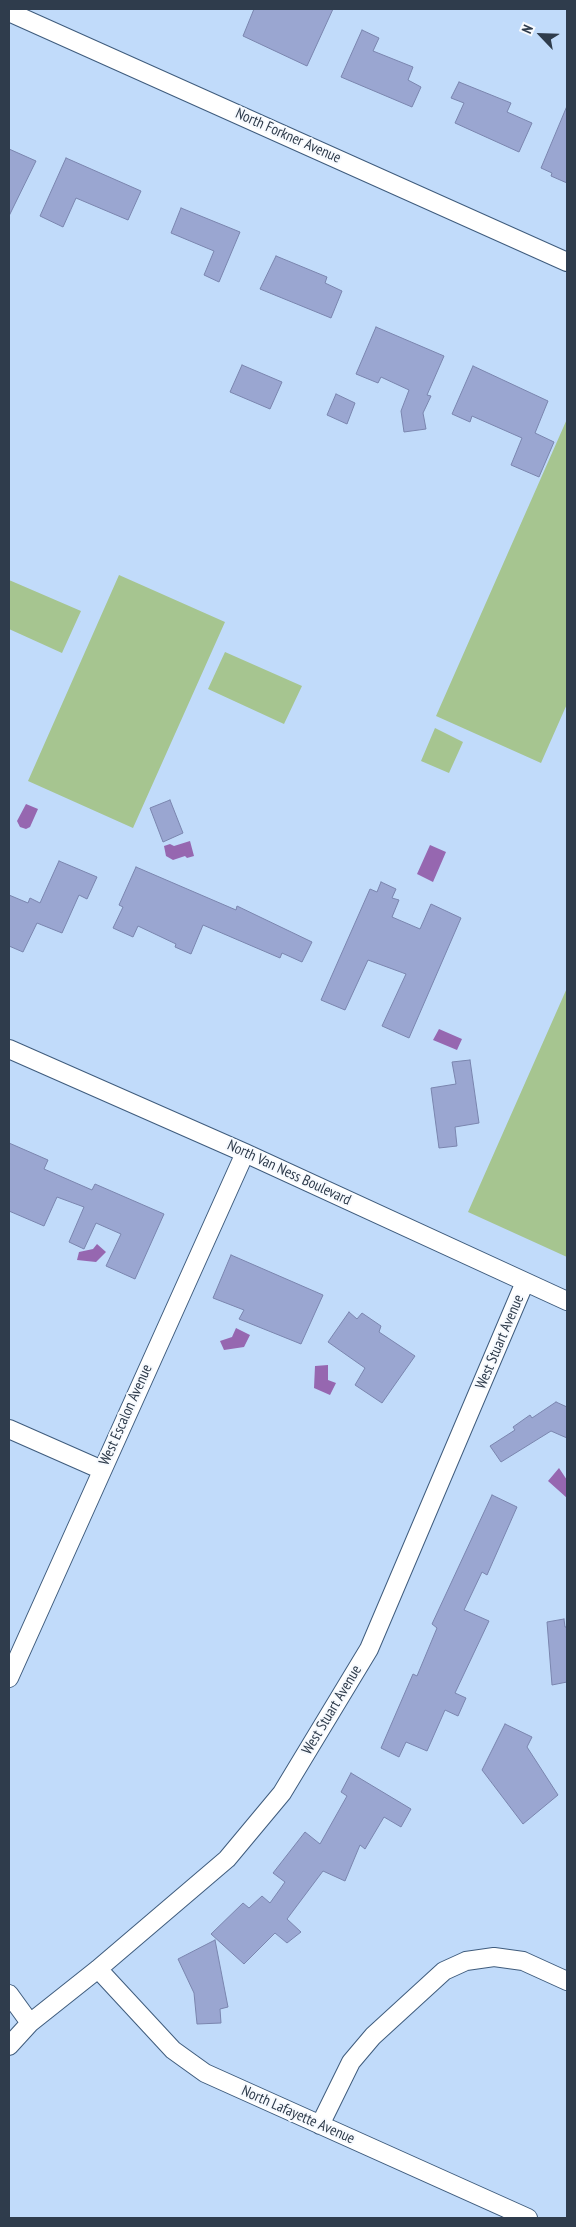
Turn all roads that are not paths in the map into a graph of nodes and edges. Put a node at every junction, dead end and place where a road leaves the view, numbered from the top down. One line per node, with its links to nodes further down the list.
1 (9, 12): 2 (street, North Forkner Avenue)
2 (567, 262)
3 (9, 1050): 4 (street, North Van Ness Boulevard)
4 (245, 1152): 5 (street, North Van Ness Boulevard); 8 (street, West Escalon Avenue)
5 (526, 1282): 6 (street, North Van Ness Boulevard); 10 (street, West Stuart Avenue)
6 (567, 1301)
7 (9, 1429): 8 (street)
8 (102, 1470): 9 (street, West Escalon Avenue)
9 (9, 1678)
10 (98, 1969): 13 (street, West Stuart Avenue); 15 (street, North Lafayette Avenue)
11 (567, 1981): 15 (street)
12 (9, 1994): 13 (street)
13 (30, 2024): 14 (street, West Stuart Avenue)
14 (9, 2046)
15 (320, 2125): 16 (street, North Lafayette Avenue)
16 (528, 2218)

